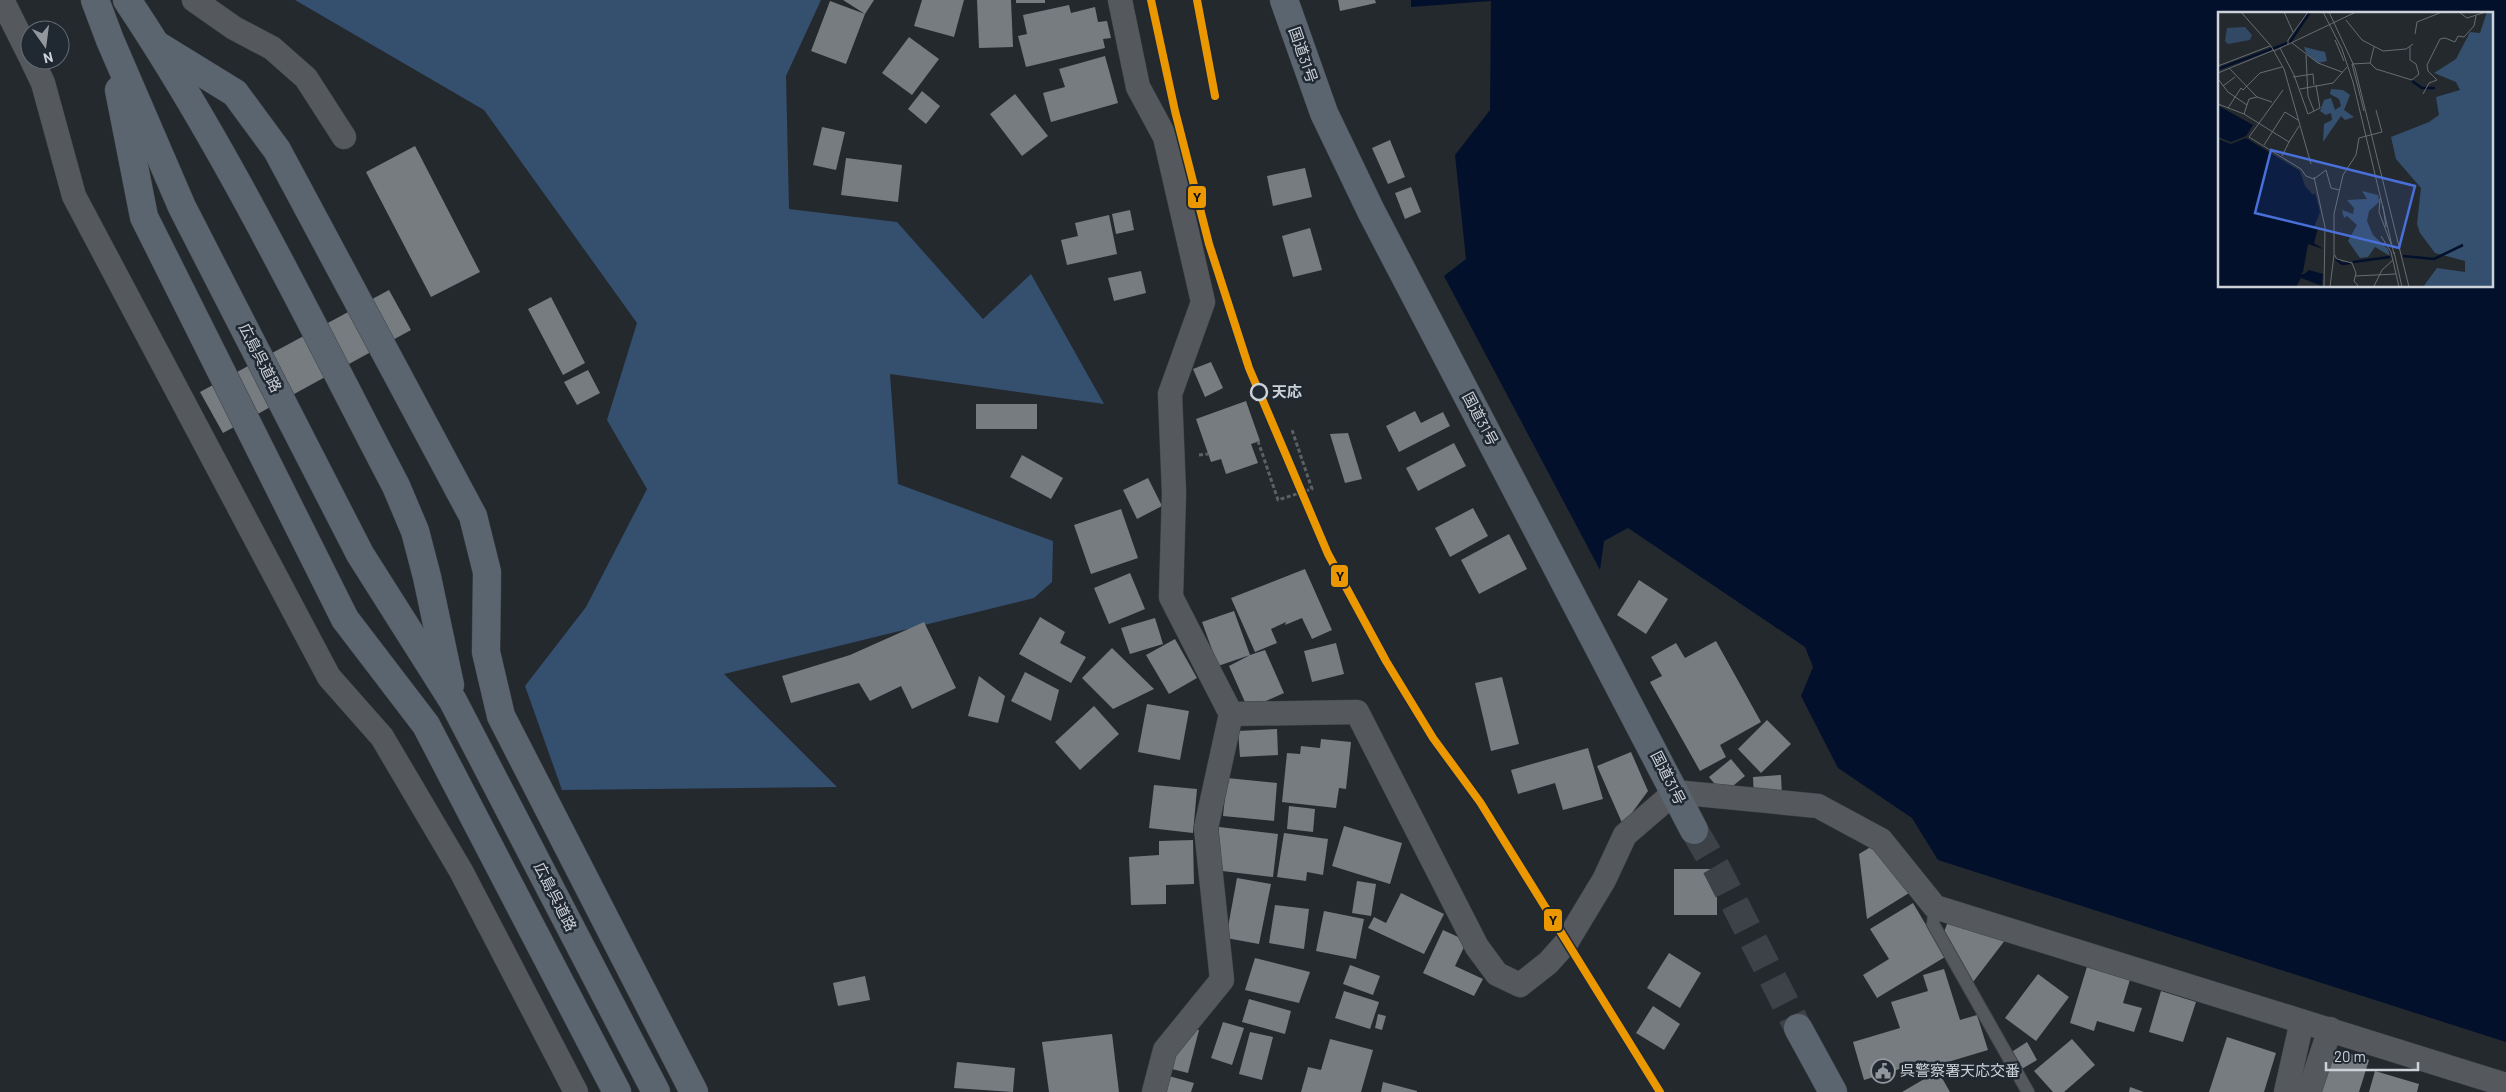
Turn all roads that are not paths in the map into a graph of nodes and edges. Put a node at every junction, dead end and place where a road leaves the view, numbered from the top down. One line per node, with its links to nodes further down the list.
1 (2, 0): 7 (street)
2 (95, 0): 8 (highway, 広島呉道路)
3 (127, 0): 9 (highway, 広島呉道路)
4 (194, 0): 11 (street)
5 (1120, 0): 13 (street)
6 (1284, 0): 14 (highway, 国道31号)
7 (20, 36)
8 (110, 40): 12 (highway, 広島呉道路); 22 (highway)
9 (156, 45): 12 (highway, 広島呉道路); 24 (highway)
10 (37, 70): 21 (street)
11 (344, 137)
12 (453, 702): 23 (highway, 広島呉道路)
13 (1231, 714): 14 (street); 25 (street)
14 (1675, 792): 15 (highway, 国道31号); 16 (street)
15 (1694, 830)
16 (1935, 907): 18 (street); 27 (lane)
17 (1798, 1028): 26 (highway)
18 (2330, 1029): 20 (street); 29 (street)
19 (2300, 1030): 28 (street)
20 (2506, 1085)
21 (576, 1092)
22 (617, 1092)
23 (656, 1092)
24 (694, 1092)
25 (1154, 1092)
26 (1833, 1092)
27 (2028, 1092)
28 (2286, 1092)
29 (2309, 1092)

